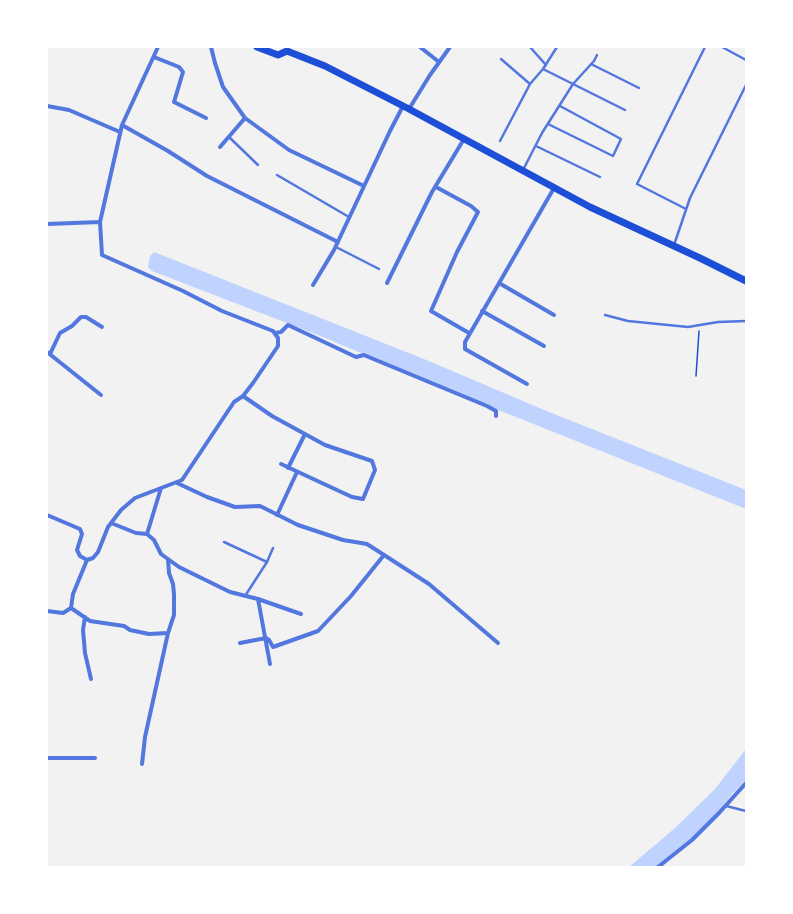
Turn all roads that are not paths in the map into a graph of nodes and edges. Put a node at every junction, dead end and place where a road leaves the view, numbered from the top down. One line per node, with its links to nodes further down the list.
1 (158, 47): 12 (street)
2 (211, 47): 28 (street)
3 (257, 47): 10 (main road)
4 (420, 47): 15 (street)
5 (450, 47): 15 (street)
6 (530, 47): 17 (lane)
7 (557, 47): 17 (lane)
8 (705, 47): 44 (lane)
9 (722, 47): 14 (lane)
10 (286, 49): 25 (main road)
11 (596, 55): 16 (lane)
12 (154, 57): 27 (street); 30 (street)
13 (501, 59): 19 (lane)
14 (746, 60)
15 (439, 62): 25 (street)
16 (591, 64): 20 (lane); 22 (lane)
17 (546, 65): 18 (lane)
18 (544, 70): 19 (lane); 20 (lane)
19 (530, 84): 34 (lane)
20 (573, 84): 24 (lane); 26 (lane)
21 (746, 85): 44 (lane)
22 (638, 88)
23 (47, 106): 31 (street)
24 (560, 106): 29 (lane); 29 (lane)
25 (406, 107): 33 (main road); 41 (street)
26 (625, 110)
27 (206, 118)
28 (245, 118): 32 (street); 41 (street)
29 (548, 124): 35 (lane)
30 (122, 125): 31 (street); 48 (street)
31 (120, 132): 46 (street)
32 (228, 137): 36 (street); 37 (lane)
33 (464, 139): 38 (main road); 42 (street)
34 (500, 141)
35 (536, 146): 38 (lane); 40 (lane)
36 (220, 147)
37 (258, 165)
38 (523, 171): 43 (main road)
39 (277, 175): 45 (lane)
40 (600, 177)
41 (364, 186): 45 (street)
42 (436, 187): 53 (street); 62 (street)
43 (554, 188): 49 (main road); 54 (street)
44 (686, 209): 49 (lane)
45 (350, 218): 48 (street)
46 (100, 222): 47 (street); 61 (street)
47 (47, 224)
48 (338, 242): 50 (street)
49 (673, 245): 52 (main road)
50 (336, 246): 51 (lane); 55 (street)
51 (379, 269)
52 (746, 281)
53 (387, 283)
54 (499, 283): 56 (street); 57 (street)
55 (313, 285)
56 (482, 311): 62 (street); 63 (street)
57 (554, 315)
58 (605, 315): 59 (lane)
59 (746, 321)
60 (102, 327): 64 (street)
61 (275, 334): 67 (street); 68 (street)
62 (469, 334): 65 (street)
63 (544, 346)
64 (48, 353): 66 (street)
65 (527, 384)
66 (101, 395)
67 (242, 396): 69 (street); 73 (street)
68 (496, 416)
69 (305, 434): 71 (street); 72 (street)
70 (282, 464): 71 (street)
71 (288, 468): 72 (street)
72 (297, 472): 75 (street)
73 (177, 483): 74 (street); 75 (street)
74 (161, 488): 77 (street); 78 (street)
75 (277, 514): 81 (street)
76 (47, 515): 83 (street)
77 (111, 523): 78 (street); 83 (street)
78 (147, 534): 82 (street)
79 (224, 542): 84 (lane)
80 (273, 548): 84 (lane)
81 (384, 555): 92 (street); 94 (street)
82 (168, 559): 85 (street); 91 (street)
83 (87, 560): 87 (street)
84 (267, 562): 85 (lane)
85 (245, 596): 86 (street)
86 (258, 599): 89 (street); 92 (street)
87 (71, 608): 88 (street); 90 (street)
88 (47, 611)
89 (301, 614)
90 (85, 617): 91 (street); 96 (street)
91 (168, 633): 99 (street)
92 (266, 638): 93 (street); 95 (street)
93 (240, 643)
94 (498, 643)
95 (270, 664)
96 (91, 679)
97 (47, 758): 98 (street)
98 (95, 758)
99 (142, 764)
100 (746, 783): 101 (street)
101 (726, 806): 102 (lane); 103 (street)
102 (746, 811)
103 (658, 867)

